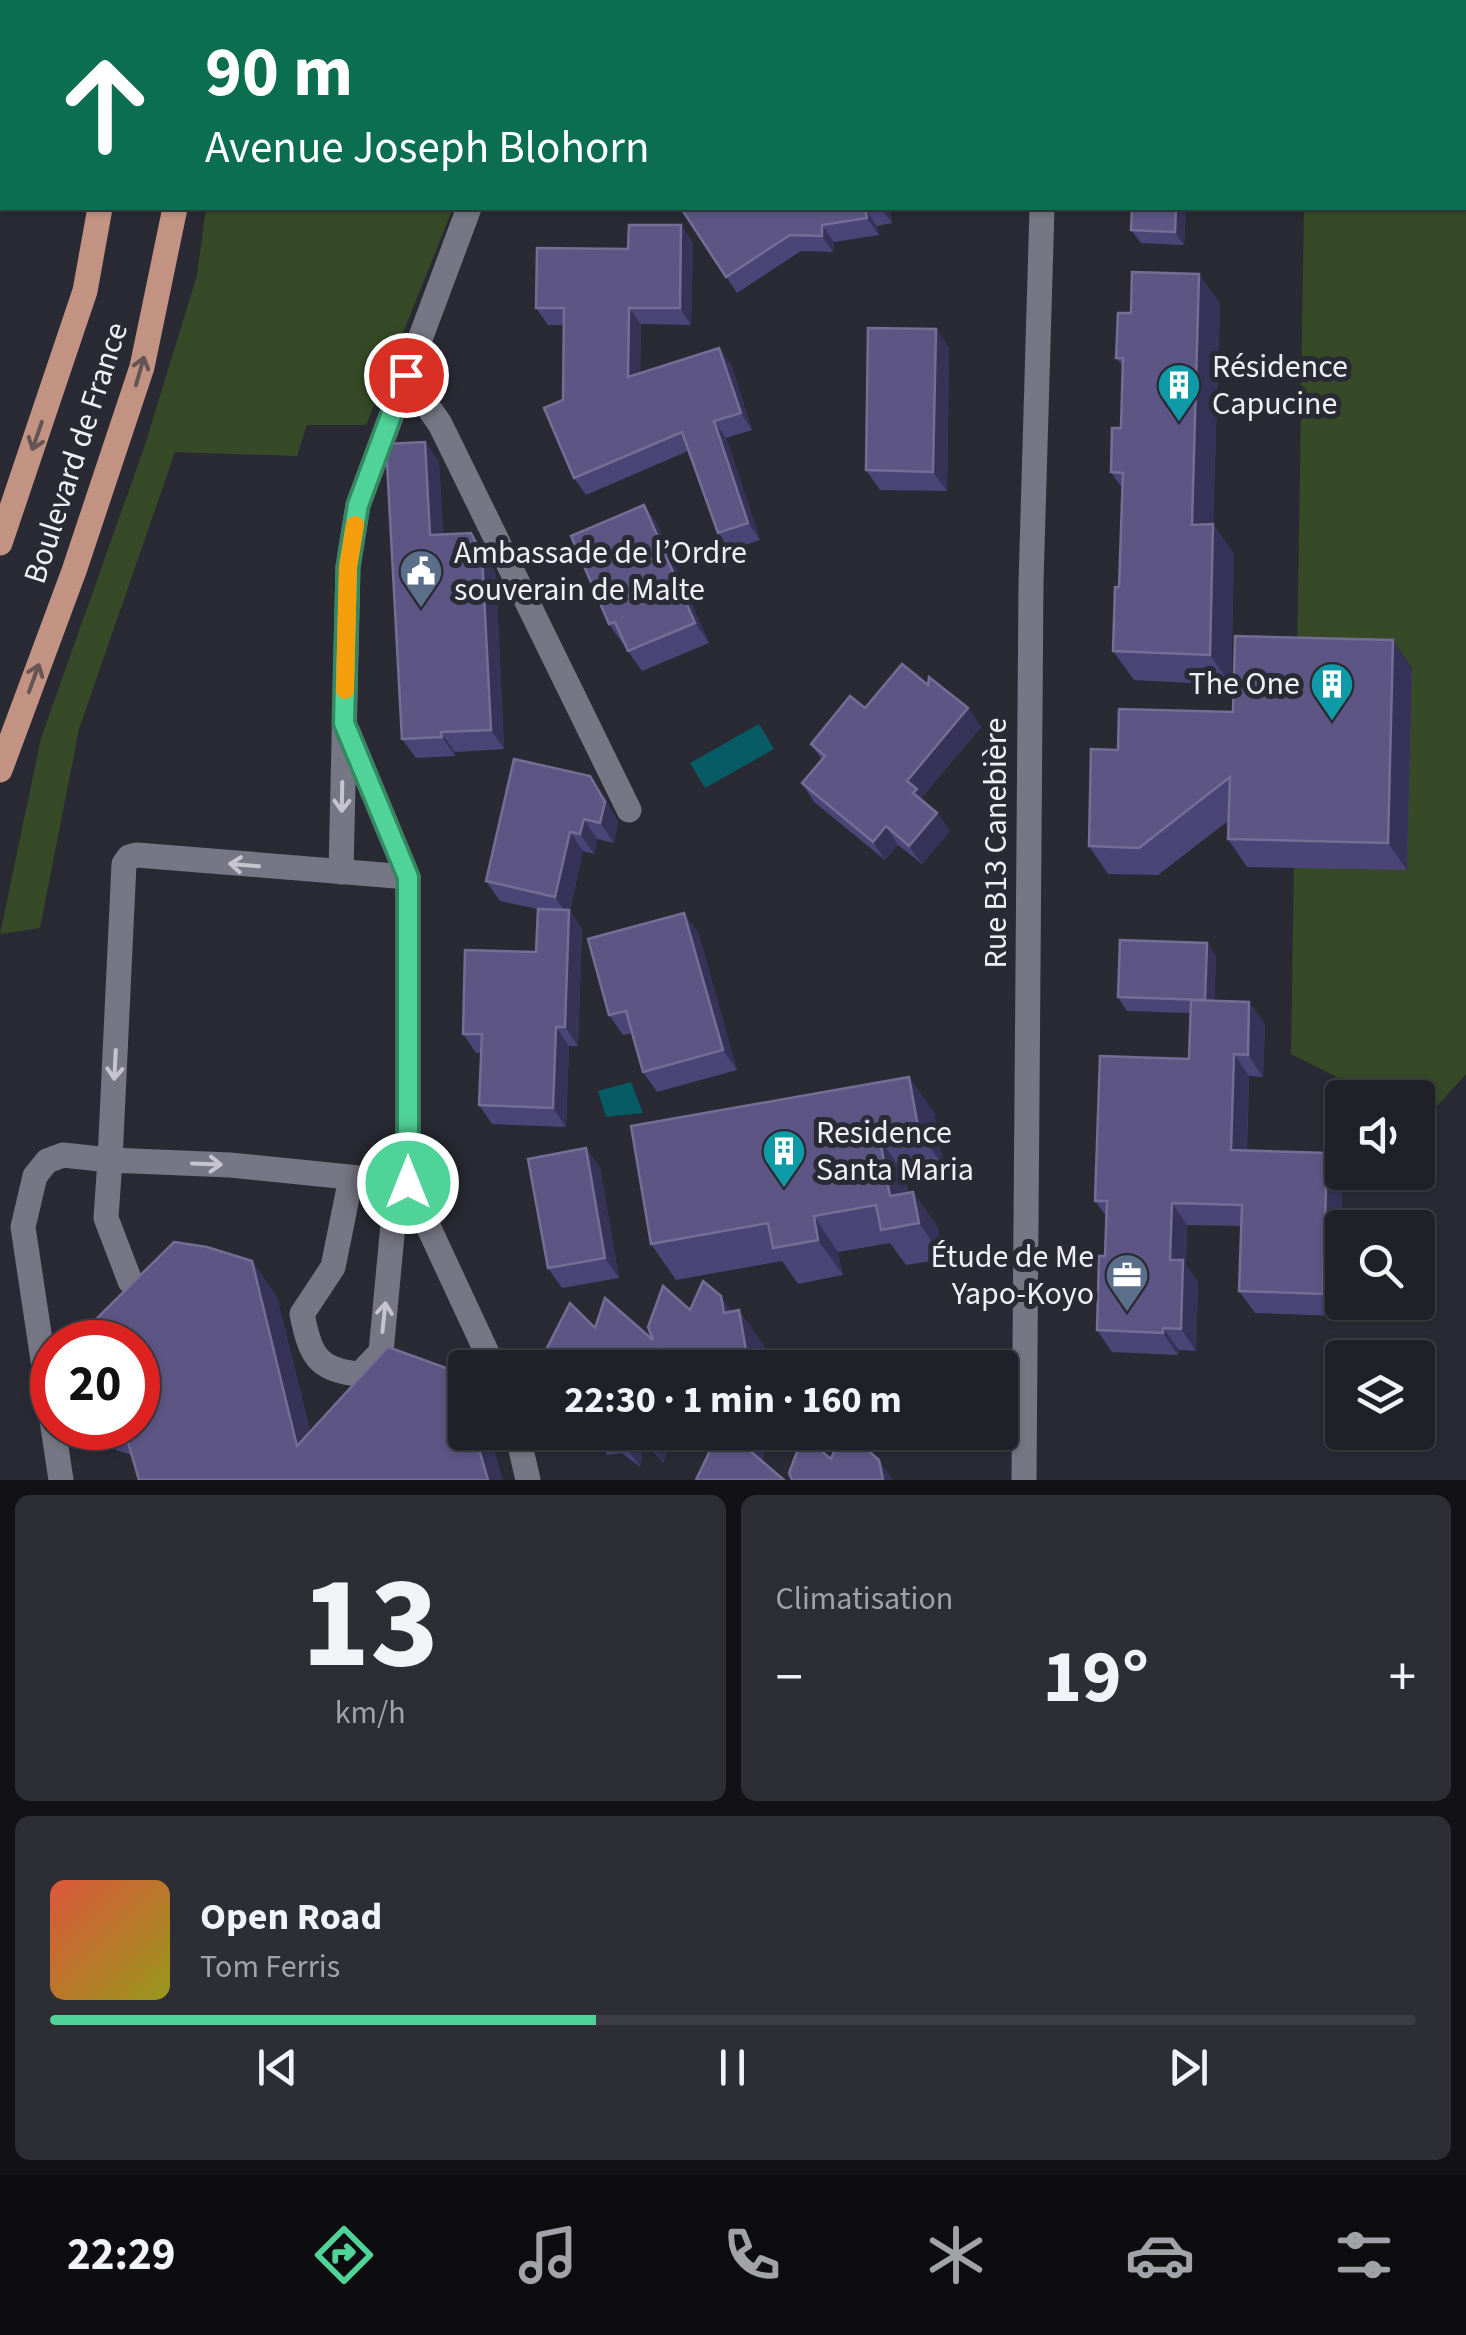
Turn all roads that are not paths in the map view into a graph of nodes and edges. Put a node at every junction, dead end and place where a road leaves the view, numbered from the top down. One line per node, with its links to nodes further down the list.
1 (100, 210): 6 (main road, Boulevard de France, one-way to 6)
2 (175, 210): 8 (main road, Boulevard de France, one-way to 2)
3 (468, 210): 5 (street)
4 (1042, 210): 20 (street, Rue B13 Canebière)
5 (406, 375): 7 (street); 9 (street)
6 (0, 543)
7 (344, 723): 10 (street, one-way to 10); 11 (street)
8 (0, 770)
9 (629, 810)
10 (341, 872): 11 (street); 12 (street, one-way to 12)
11 (408, 877): 14 (street)
12 (110, 1160): 13 (street, one-way to 13); 15 (street); 18 (street)
13 (351, 1178): 14 (street); 14 (street, one-way to 14)
14 (403, 1183): 16 (street)
15 (130, 1282)
16 (485, 1350)
17 (520, 1450): 19 (street)
18 (61, 1480)
19 (528, 1480)
20 (1024, 1480)

